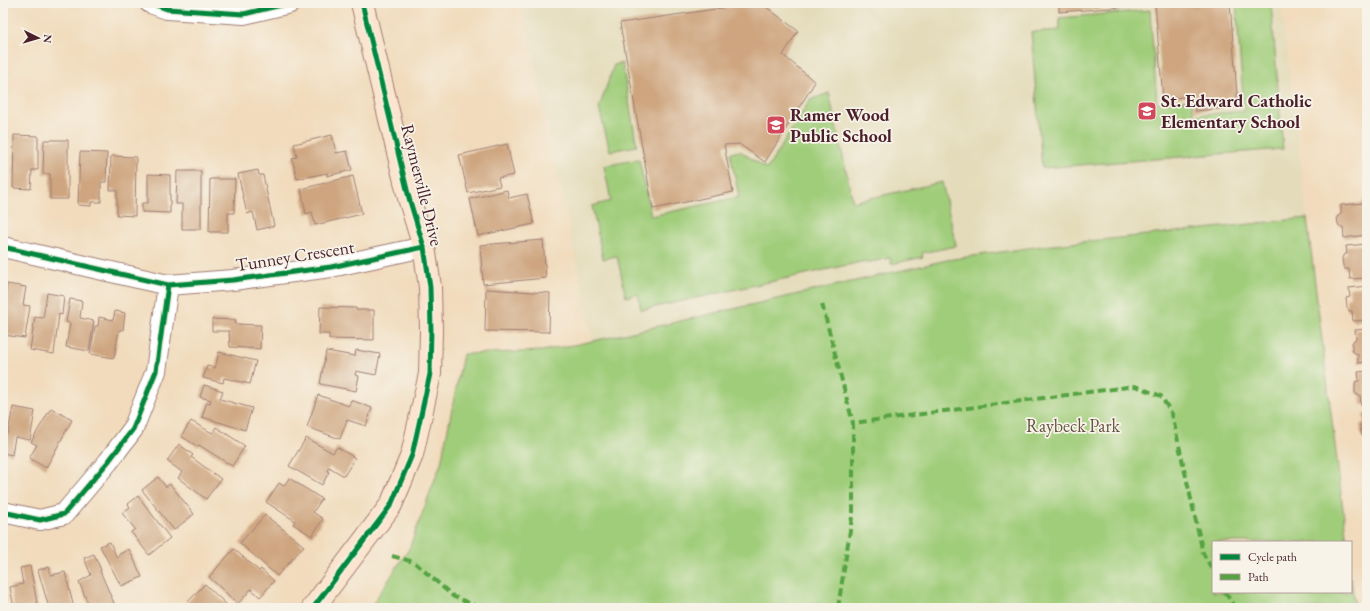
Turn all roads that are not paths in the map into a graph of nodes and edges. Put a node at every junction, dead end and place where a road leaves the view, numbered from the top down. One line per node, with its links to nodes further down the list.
1 (150, 3): 2 (street)
2 (290, 3)
3 (362, 3): 5 (street, Raymerville Drive)
4 (3, 247): 6 (street, Tunney Crescent)
5 (424, 247): 6 (street, Tunney Crescent); 8 (street, Raymerville Drive)
6 (168, 285): 7 (street)
7 (3, 512)
8 (313, 608)

